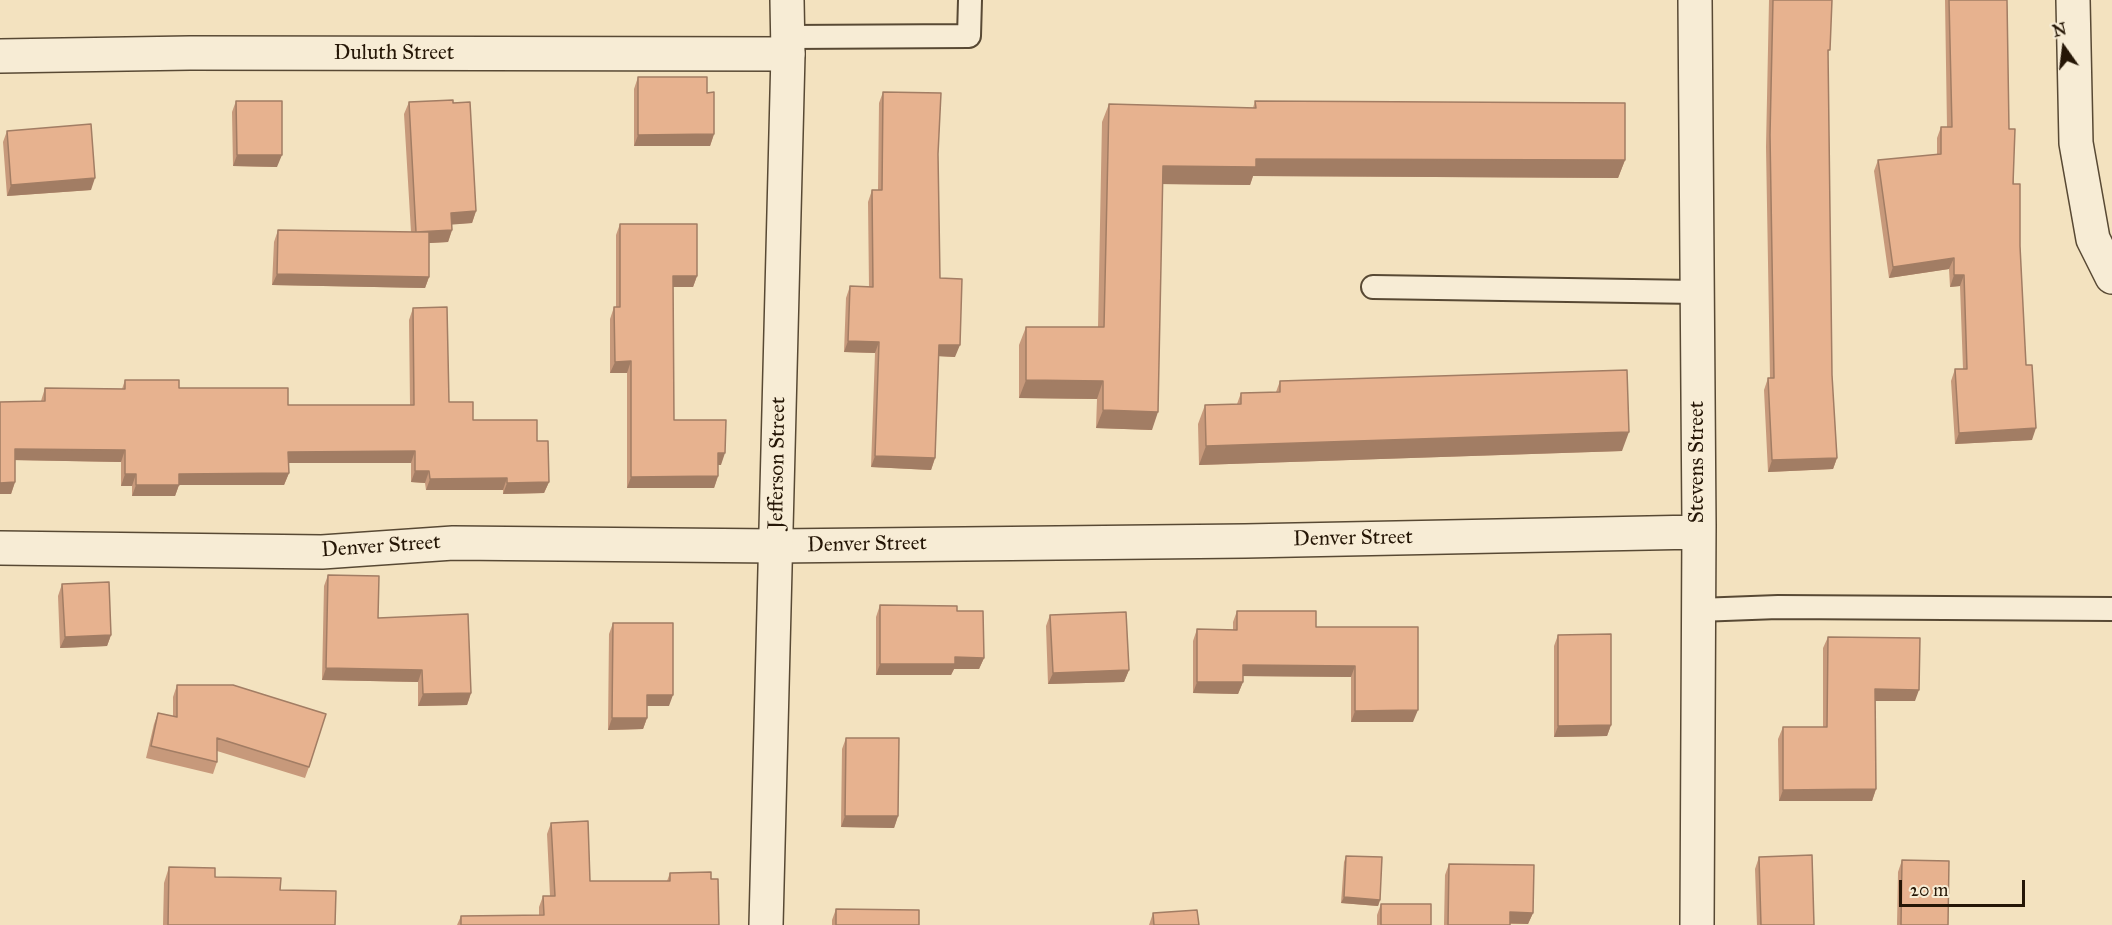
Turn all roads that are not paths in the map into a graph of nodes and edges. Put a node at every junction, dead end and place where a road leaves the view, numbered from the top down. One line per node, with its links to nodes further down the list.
1 (787, 0): 5 (street, Jefferson Street)
2 (970, 0): 5 (lane)
3 (1695, 0): 9 (street, Stevens Street)
4 (2073, 0): 7 (street)
5 (788, 46): 6 (street, Duluth Street); 11 (street, Jefferson Street)
6 (0, 56)
7 (2112, 277)
8 (1373, 287): 9 (lane)
9 (1697, 292): 10 (street, Stevens Street)
10 (1699, 532): 11 (street, Denver Street); 14 (street, Stevens Street)
11 (776, 546): 12 (street, Denver Street); 15 (street, Jefferson Street)
12 (0, 548)
13 (2112, 609): 14 (lane)
14 (1698, 610): 16 (street, Stevens Street)
15 (766, 925)
16 (1697, 925)

